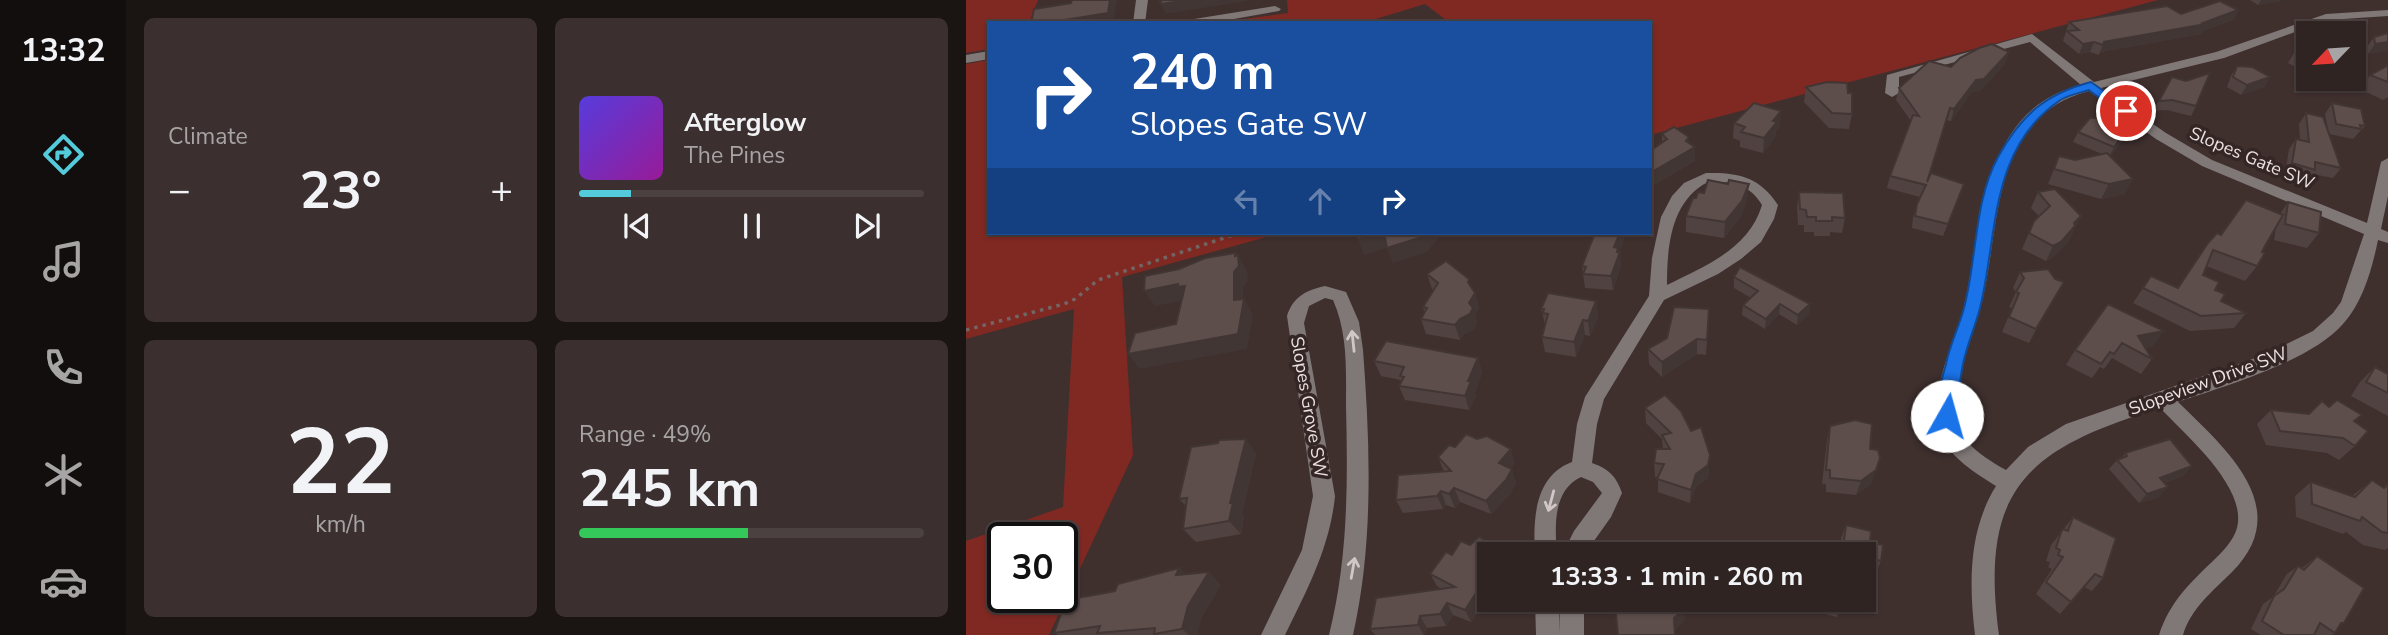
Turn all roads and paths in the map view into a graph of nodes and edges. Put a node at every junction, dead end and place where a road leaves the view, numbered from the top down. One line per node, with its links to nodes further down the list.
1 (1142, 0): 4 (street)
2 (1275, 9): 5 (street)
3 (2388, 13): 8 (street)
4 (1139, 21)
5 (1200, 21)
6 (987, 55): 7 (street)
7 (966, 59)
8 (2091, 86): 9 (street, Slopes Gate SW); 11 (street, Slopes Gate SW); 17 (street)
9 (1892, 93)
10 (2388, 162): 11 (street, Slopeview Drive SW)
11 (2379, 234): 15 (street, Slopeview Drive SW)
12 (1233, 235): 14 (path)
13 (1658, 296): 13 (street); 16 (street)
14 (966, 330)
15 (2164, 399): 17 (street, Slopeview Drive SW); 27 (street)
16 (1581, 468): 18 (street, one-way to 18); 19 (street)
17 (2007, 482): 26 (street, Slopeview Drive SW)
18 (1546, 542)
19 (1577, 542)
20 (1547, 612): 24 (street)
21 (1572, 612): 25 (street)
22 (1273, 635): 23 (street, Slopes Grove SW, one-way to 22)
23 (1341, 635)
24 (1548, 635)
25 (1572, 635)
26 (1987, 635)
27 (2171, 635)

